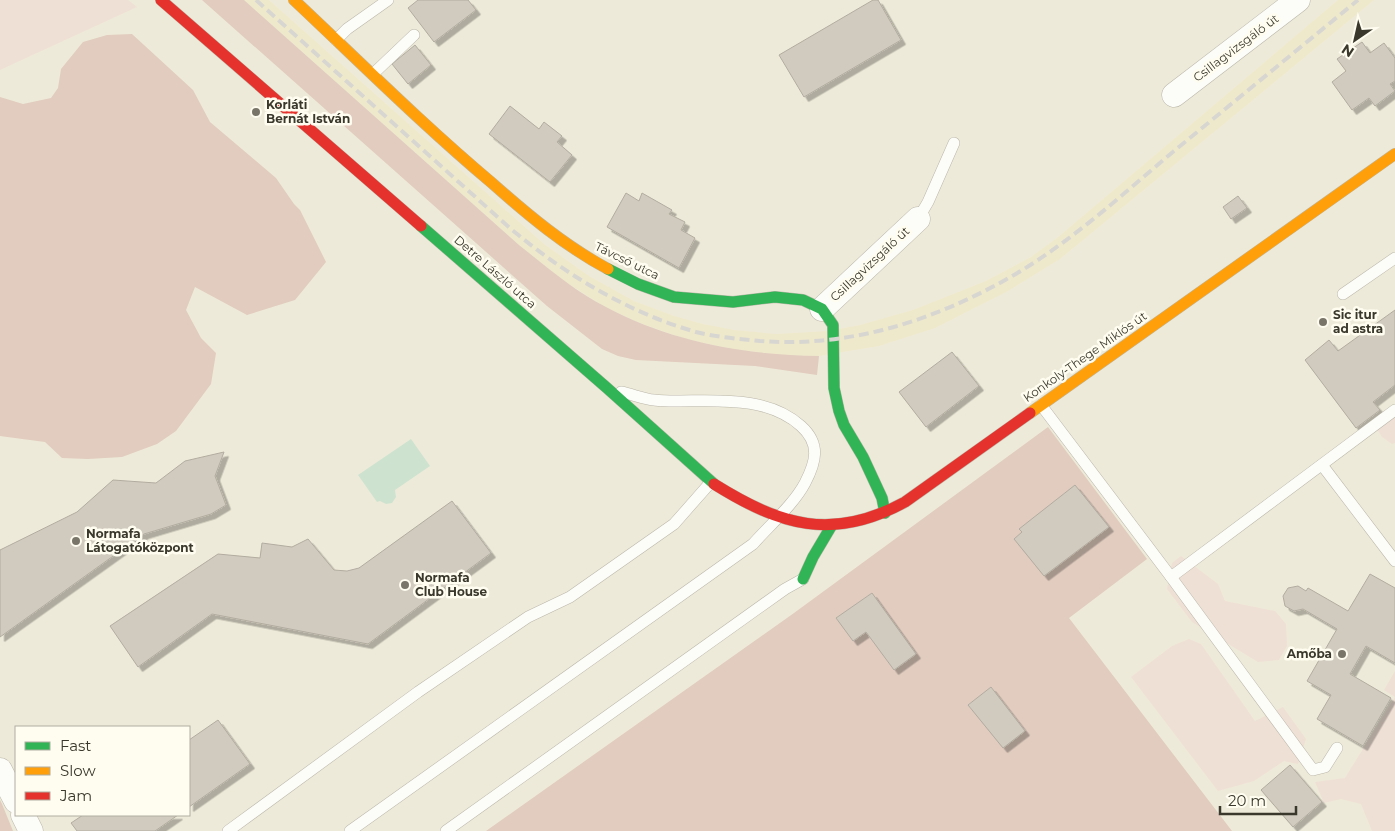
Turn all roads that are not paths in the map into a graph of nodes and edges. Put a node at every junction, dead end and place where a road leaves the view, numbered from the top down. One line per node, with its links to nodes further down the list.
1 (162, 0): 15 (street, Detre László utca)
2 (294, 0): 6 (street, Távcső utca)
3 (388, 0): 6 (lane)
4 (1298, 0): 8 (street, Csillagvizsgáló út)
5 (414, 35): 7 (lane)
6 (336, 40): 7 (street, Távcső utca)
7 (373, 74): 14 (street, Távcső utca)
8 (1174, 96)
9 (954, 143): 11 (lane)
10 (1395, 154): 16 (street, Konkoly-Thege Miklós út)
11 (918, 219): 14 (street, Csillagvizsgáló út)
12 (1395, 258): 13 (lane)
13 (1343, 294)
14 (822, 309): 20 (street)
15 (607, 388): 19 (street, Detre László utca); 21 (lane)
16 (1040, 405): 20 (street, Konkoly-Thege Miklós út); 24 (lane)
17 (1395, 410): 18 (lane)
18 (1322, 465): 23 (lane); 24 (lane)
19 (711, 482): 21 (street, Detre László utca); 31 (lane)
20 (884, 513): 22 (street, Konkoly-Thege Miklós út)
21 (777, 516): 22 (street, Detre László utca); 32 (lane)
22 (832, 525): 25 (street)
23 (1395, 561)
24 (1171, 577): 26 (lane)
25 (803, 579): 33 (lane)
26 (1337, 748)
27 (0, 770): 28 (street)
28 (15, 799)
29 (24, 816): 30 (street)
30 (31, 831)
31 (228, 831)
32 (350, 831)
33 (446, 831)

